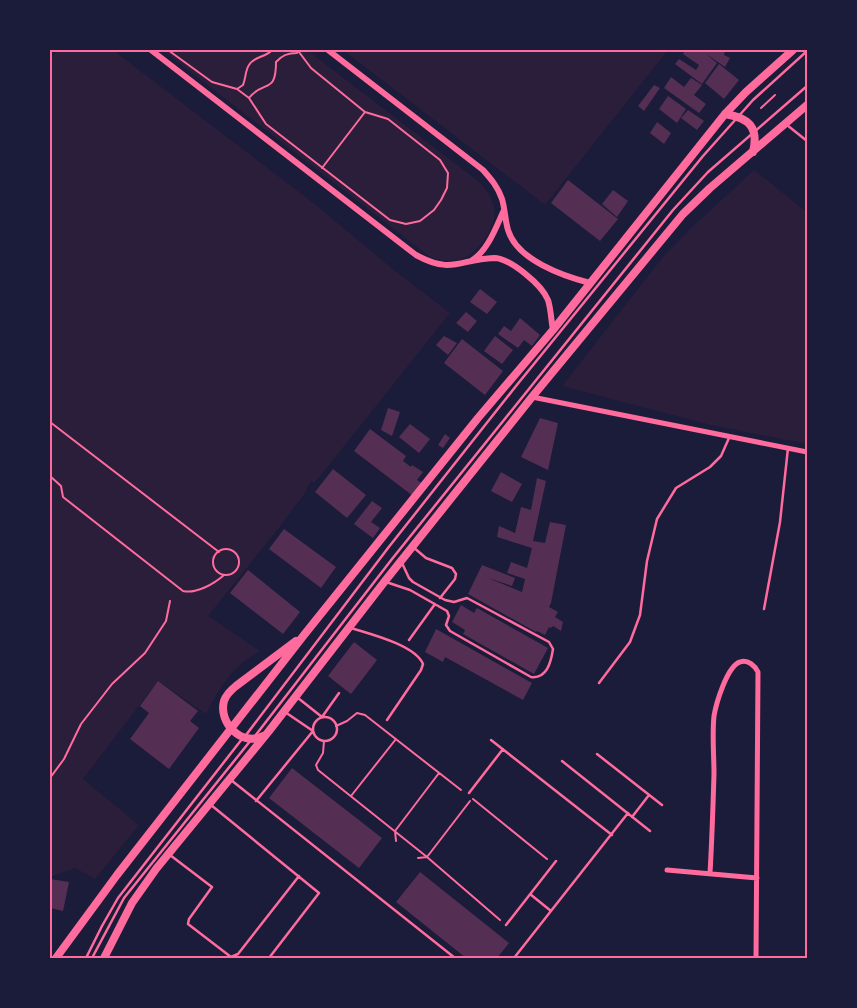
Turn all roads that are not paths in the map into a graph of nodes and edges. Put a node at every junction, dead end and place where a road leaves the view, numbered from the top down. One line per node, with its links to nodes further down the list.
1 (151, 50): 14 (street)
2 (328, 50): 13 (street)
3 (793, 50): 7 (main road)
4 (807, 51): 8 (lane)
5 (807, 86): 10 (lane)
6 (807, 105): 9 (main road)
7 (725, 114): 8 (main road); 15 (main road)
8 (737, 116): 10 (main road); 39 (lane)
9 (786, 124): 11 (lane); 12 (main road)
10 (754, 131): 12 (main road); 39 (lane)
11 (807, 141)
12 (753, 152): 17 (main road)
13 (504, 210): 14 (street); 15 (street)
14 (467, 263): 16 (street)
15 (590, 283): 16 (main road)
16 (553, 330): 28 (main road)
17 (532, 397): 18 (street); 21 (main road)
18 (730, 436): 19 (street); 30 (lane)
19 (788, 448): 20 (street); 26 (lane)
20 (807, 452)
21 (412, 547): 22 (main road); 24 (lane)
22 (401, 562): 23 (main road); 24 (lane)
23 (385, 581): 25 (lane); 27 (main road)
24 (440, 598): 25 (lane)
25 (435, 604): 29 (lane)
26 (764, 609)
27 (350, 628): 32 (main road); 35 (lane)
28 (304, 635): 36 (main road); 36 (main road)
29 (410, 640)
30 (599, 683)
31 (339, 693): 34 (lane)
32 (296, 696): 33 (main road); 34 (lane)
33 (284, 711): 37 (main road); 38 (lane)
34 (322, 717): 38 (lane); 38 (lane)
35 (387, 720)
36 (231, 729): 39 (main road); 63 (main road)
37 (269, 731): 39 (main road); 44 (main road)
38 (313, 731): 47 (lane)
39 (248, 739): 64 (lane); 65 (lane)
40 (491, 740): 41 (lane)
41 (503, 749): 45 (lane); 53 (lane)
42 (597, 754): 46 (lane)
43 (562, 761): 50 (lane)
44 (230, 779): 47 (lane); 48 (main road)
45 (467, 793)
46 (649, 795): 49 (lane); 51 (lane)
47 (256, 801): 68 (lane)
48 (209, 804): 54 (main road); 58 (lane)
49 (662, 805)
50 (628, 813): 51 (lane); 53 (lane)
51 (632, 817): 52 (lane)
52 (650, 831)
53 (612, 835): 61 (lane)
54 (169, 854): 58 (lane); 66 (main road)
55 (555, 863): 60 (lane)
56 (667, 870): 57 (street)
57 (710, 873): 59 (street); 59 (street)
58 (299, 876): 67 (lane)
59 (757, 878): 70 (street)
60 (530, 894): 61 (lane); 62 (lane)
61 (551, 911): 69 (lane)
62 (506, 925)
63 (56, 958)
64 (86, 958)
65 (92, 958)
66 (104, 958)
67 (269, 958)
68 (455, 958)
69 (514, 958)
70 (756, 958)

